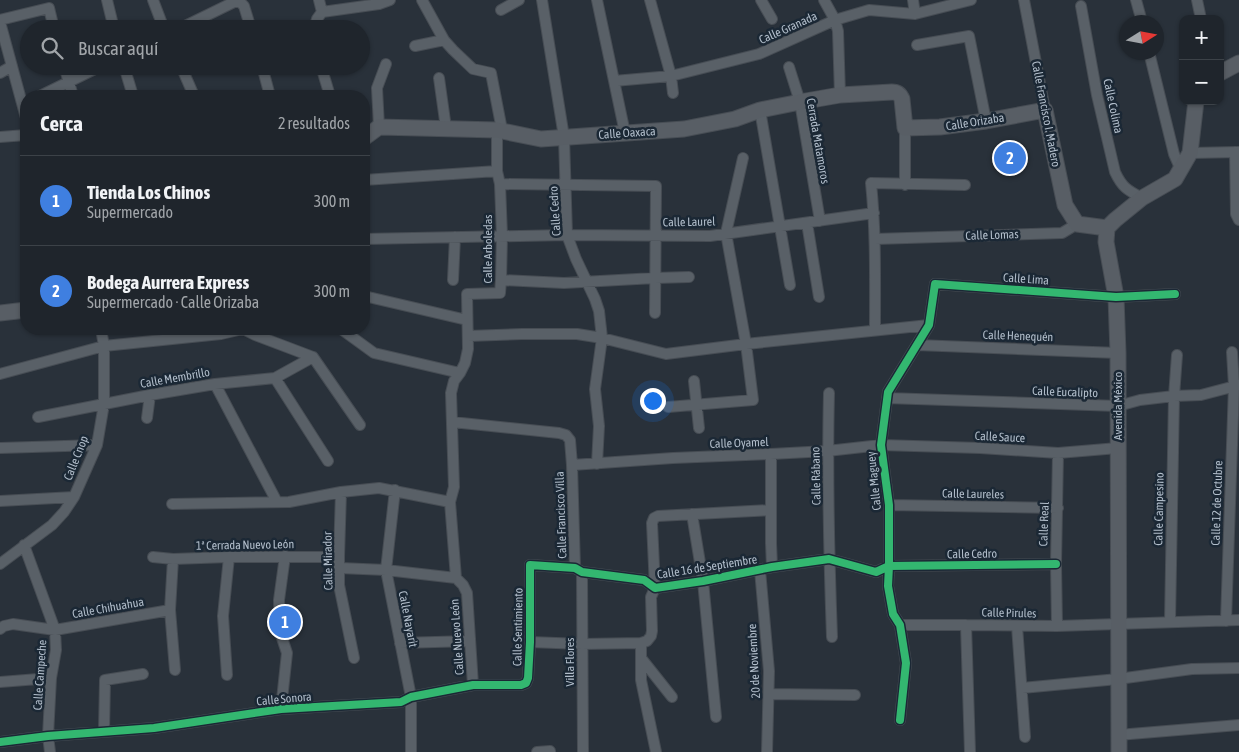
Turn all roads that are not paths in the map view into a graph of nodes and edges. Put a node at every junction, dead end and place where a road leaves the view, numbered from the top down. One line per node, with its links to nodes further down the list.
1 (107, 0): 27 (street)
2 (152, 0): 28 (street)
3 (320, 0): 21 (street)
4 (390, 0): 21 (street)
5 (422, 0): 34 (street)
6 (519, 0): 19 (street)
7 (542, 0): 75 (street, Calle Cedro)
8 (597, 0): 52 (street)
9 (650, 0): 50 (street)
10 (761, 0): 25 (street)
11 (824, 0): 32 (street)
12 (880, 0): 20 (street)
13 (913, 0): 22 (street)
14 (971, 0): 22 (street, Calle Granada)
15 (1024, 0): 66 (street, Calle Francisco I. Madero)
16 (1136, 0): 23 (street)
17 (1197, 0): 24 (street)
18 (1081, 6): 87 (street, Calle Colima)
19 (501, 10)
20 (882, 11): 22 (street, Calle Granada); 32 (street, Calle Granada)
21 (322, 12): 31 (street)
22 (915, 14)
23 (1140, 15)
24 (1200, 15)
25 (772, 19)
26 (52, 20): 33 (street)
27 (112, 20)
28 (160, 20)
29 (197, 20): 30 (street)
30 (248, 20)
31 (317, 20)
32 (835, 20): 50 (street, Calle Granada); 62 (street)
33 (0, 21): 40 (street)
34 (444, 40): 36 (street); 71 (street)
35 (917, 45): 67 (street)
36 (415, 46)
37 (1151, 60): 80 (street)
38 (386, 64): 68 (street)
39 (1239, 64): 42 (street)
40 (12, 66): 43 (street); 60 (street)
41 (789, 67): 63 (street, Cerrada Matamoros)
42 (1224, 71)
43 (0, 72)
44 (66, 75): 53 (street)
45 (84, 75): 53 (street)
46 (126, 75): 56 (street)
47 (185, 75): 57 (street)
48 (264, 75): 58 (street)
49 (324, 75): 59 (street)
50 (670, 76): 52 (street, Calle Granada); 61 (street)
51 (439, 78): 69 (street)
52 (614, 81): 72 (street)
53 (68, 83): 54 (street); 55 (street)
54 (53, 90)
55 (71, 90)
56 (130, 90)
57 (191, 90)
58 (268, 90)
59 (328, 90)
60 (20, 91)
61 (673, 93)
62 (840, 95): 63 (street, Calle Oaxaca); 70 (street, Calle Oaxaca)
63 (800, 102): 65 (street, Calle Oaxaca); 89 (street, Cerrada Matamoros)
64 (1196, 105): 78 (street)
65 (760, 110): 72 (street, Calle Oaxaca); 93 (street)
66 (1045, 110): 67 (street, Calle Orizaba); 92 (street, Calle Francisco I. Madero)
67 (986, 121): 70 (street, Calle Orizaba)
68 (379, 127): 69 (street, Calle Oaxaca); 73 (street)
69 (446, 128): 71 (street, Calle Oaxaca)
70 (904, 128): 85 (street)
71 (499, 130): 75 (street, Calle Oaxaca); 81 (street, Calle Arboledas)
72 (624, 133): 75 (street, Calle Oaxaca)
73 (370, 134)
74 (20, 136): 76 (street)
75 (564, 137): 84 (street, Calle Cedro)
76 (0, 138)
77 (1237, 152): 78 (street); 90 (street)
78 (1190, 153): 80 (street)
79 (743, 158): 95 (street)
80 (1181, 170): 87 (street)
81 (497, 172): 82 (street); 83 (street, Calle Arboledas)
82 (370, 180)
83 (500, 184): 84 (street); 98 (street, Calle Arboledas)
84 (566, 185): 96 (street, Calle Cedro); 97 (street)
85 (905, 185): 86 (street); 88 (street)
86 (965, 185)
87 (1142, 198): 94 (street)
88 (874, 213): 89 (street, Calle Laurel); 101 (street)
89 (820, 220): 91 (street, Calle Laurel)
90 (1239, 220)
91 (807, 223): 93 (street, Calle Laurel); 111 (street)
92 (1076, 224): 94 (street, Calle Lomas); 101 (street, Calle Lomas)
93 (780, 227): 95 (street, Calle Laurel); 108 (street)
94 (1107, 228): 112 (street, Avenida México)
95 (726, 234): 97 (street, Calle Laurel); 125 (street)
96 (567, 235): 97 (street, Calle Laurel); 98 (street, Calle Laurel); 106 (street, Calle Cedro)
97 (655, 235): 103 (street)
98 (502, 236): 99 (street, Calle Laurel); 105 (street, Calle Arboledas)
99 (455, 237): 100 (street, Calle Laurel); 104 (street)
100 (370, 239)
101 (875, 239): 118 (street)
102 (689, 277): 103 (street)
103 (655, 278): 106 (street); 115 (street)
104 (453, 280)
105 (501, 280): 106 (street); 116 (street, Calle Arboledas)
106 (587, 281): 124 (street, Calle Cedro)
107 (935, 284): 112 (street, Calle Lima); 117 (street, Calle Maguey)
108 (790, 285)
109 (1174, 294): 112 (street, Calle Lima)
110 (370, 297): 116 (street)
111 (819, 297)
112 (1116, 297): 129 (street, Avenida México)
113 (20, 311): 114 (street)
114 (0, 313)
115 (654, 313)
116 (467, 320): 123 (street, Calle Arboledas)
117 (929, 325): 118 (street); 126 (street, Calle Maguey)
118 (875, 330): 125 (street)
119 (102, 335): 127 (street, Calle Cnop)
120 (211, 335): 127 (street)
121 (255, 335): 131 (street)
122 (349, 335): 132 (street)
123 (468, 336): 124 (street); 132 (street, Calle Nuevo León)
124 (602, 338): 125 (street); 159 (street)
125 (746, 344): 143 (street)
126 (917, 344): 129 (street, Calle Henequén); 141 (street, Calle Maguey)
127 (104, 346): 133 (street); 142 (street, Calle Cnop)
128 (1232, 352): 137 (street, Calle 12 de Octubre)
129 (1118, 353): 144 (street, Avenida México)
130 (1177, 355): 140 (street, Calle Campesino)
131 (313, 357): 134 (street, Calle Membrillo); 149 (street)
132 (460, 373): 148 (street, Calle Nuevo León)
133 (0, 374)
134 (275, 378): 136 (street, Calle Membrillo); 158 (street)
135 (694, 381): 143 (street)
136 (215, 384): 139 (street, Calle Membrillo); 165 (street)
137 (1236, 386): 140 (street, Calle Eucalipto); 193 (street, Calle 12 de Octubre)
138 (829, 393): 155 (street, Calle Rábano)
139 (150, 395): 142 (street, Calle Membrillo); 147 (street)
140 (1174, 396): 144 (street, Calle Eucalipto); 194 (street, Calle Campesino)
141 (887, 398): 144 (street, Calle Eucalipto); 152 (street, Calle Maguey)
142 (104, 404): 146 (street, Calle Membrillo); 151 (street, Calle Cnop)
143 (697, 405): 145 (street); 150 (street)
144 (1118, 406): 154 (street, Avenida México)
145 (668, 407)
146 (38, 417)
147 (147, 418)
148 (452, 422): 160 (street); 166 (street, Calle Nuevo León)
149 (360, 425)
150 (699, 428)
151 (97, 444): 153 (street); 163 (street, Calle Cnop)
152 (881, 445): 155 (street, Calle Oyamel); 156 (street, Calle Sauce); 168 (street, Calle Maguey)
153 (0, 448)
154 (1118, 448): 156 (street, Calle Sauce); 195 (street, Avenida México)
155 (828, 450): 157 (street, Calle Oyamel); 178 (street, Calle Rábano)
156 (1058, 453): 169 (street, Calle Real)
157 (771, 454): 159 (street, Calle Oyamel); 170 (street)
158 (328, 461)
159 (597, 464): 160 (street, Calle Francisco Villa)
160 (572, 465): 186 (street, Calle Francisco Villa)
161 (395, 490): 162 (street); 166 (street); 185 (street, Calle Nayarit)
162 (341, 492): 165 (street); 174 (street, Calle Mirador)
163 (74, 497): 164 (street, Calle Cnop); 172 (street, Calle Cnop)
164 (0, 501)
165 (277, 502): 167 (street)
166 (450, 502): 188 (street, Calle Nuevo León)
167 (172, 504)
168 (889, 505): 169 (street, Calle Laureles); 182 (street, Calle Maguey)
169 (1058, 508): 180 (street, Calle Real)
170 (771, 510): 171 (street); 183 (street)
171 (692, 514): 189 (street); 190 (street)
172 (24, 545): 179 (street, Calle Cnop); 201 (street, Calle Campeche)
173 (285, 556): 174 (street, 1ª Cerrada Nuevo León); 176 (street, 1ª Cerrada Nuevo León); 224 (street)
174 (339, 556): 184 (street, Calle Mirador)
175 (153, 557): 177 (street, 1ª Cerrada Nuevo León)
176 (230, 557): 177 (street, 1ª Cerrada Nuevo León); 213 (street)
177 (174, 559): 191 (street)
178 (829, 559): 182 (street, Calle 16 de Septiembre); 183 (street, Calle 16 de Septiembre); 202 (street, Calle Rábano)
179 (0, 564)
180 (1056, 564): 182 (street, Calle Cedro); 199 (street, Calle Real)
181 (530, 565): 186 (street, Calle 16 de Septiembre); 204 (street, Calle Sentimiento)
182 (889, 566): 197 (street, Calle Maguey)
183 (772, 567): 187 (street, Calle 16 de Septiembre)
184 (340, 568): 185 (street); 208 (street, Calle Mirador)
185 (386, 570): 188 (street); 205 (street, Calle Nayarit)
186 (579, 570): 190 (street, Calle 16 de Septiembre); 207 (street, Villa Flores)
187 (760, 570): 189 (street, Calle 16 de Septiembre); 220 (street, 20 de Noviembre)
188 (456, 578): 203 (street, Calle Nuevo León)
189 (703, 581): 190 (street, Calle 16 de Septiembre); 225 (street)
190 (655, 588): 206 (street)
191 (170, 610): 201 (street, Calle Chihuahua); 211 (street)
192 (1239, 620): 193 (street, Calle Pirules)
193 (1226, 621): 194 (street, Calle Pirules)
194 (1170, 622): 195 (street, Calle Pirules)
195 (1118, 623): 199 (street, Calle Pirules); 215 (street, Avenida México)
196 (966, 625): 197 (street, Calle Pirules); 198 (street, Calle Pirules); 240 (street)
197 (900, 626): 226 (street, Calle Maguey)
198 (1017, 626): 199 (street, Calle Pirules); 219 (street)
199 (1057, 626)
200 (0, 628): 201 (street, Calle Chihuahua)
201 (55, 630): 214 (street, Calle Campeche)
202 (832, 637)
203 (470, 641): 205 (street); 217 (street, Calle Nuevo León)
204 (530, 642): 207 (street); 218 (street, Calle Sentimiento)
205 (400, 643): 222 (street, Calle Nayarit)
206 (641, 643): 207 (street); 209 (street)
207 (582, 644): 237 (street, Villa Flores)
208 (354, 658)
209 (641, 658): 223 (street); 238 (street)
210 (1239, 668): 215 (street)
211 (175, 670)
212 (142, 674): 228 (street)
213 (227, 676)
214 (51, 678): 216 (street); 230 (street, Calle Campeche)
215 (1118, 679): 219 (street); 229 (street, Avenida México)
216 (0, 682)
217 (473, 685): 218 (street, Calle Sonora); 222 (street, Calle Sonora)
218 (521, 685)
219 (1022, 688): 231 (street)
220 (769, 694): 221 (street); 239 (street, 20 de Noviembre)
221 (855, 695)
222 (411, 697): 224 (street, Calle Sonora); 234 (street, Calle Nayarit)
223 (672, 697)
224 (281, 709): 228 (street, Calle Sonora)
225 (716, 718)
226 (900, 720)
227 (1239, 725): 229 (street)
228 (104, 732): 230 (street, Calle Sonora)
229 (1118, 735): 241 (street, Avenida México)
230 (48, 736): 232 (street, Calle Sonora); 233 (street, Calle Campeche)
231 (1025, 736)
232 (0, 742)
233 (50, 752)
234 (411, 752)
235 (537, 752): 236 (street)
236 (550, 752)
237 (583, 752)
238 (656, 752)
239 (767, 752)
240 (970, 752)
241 (1119, 752)

